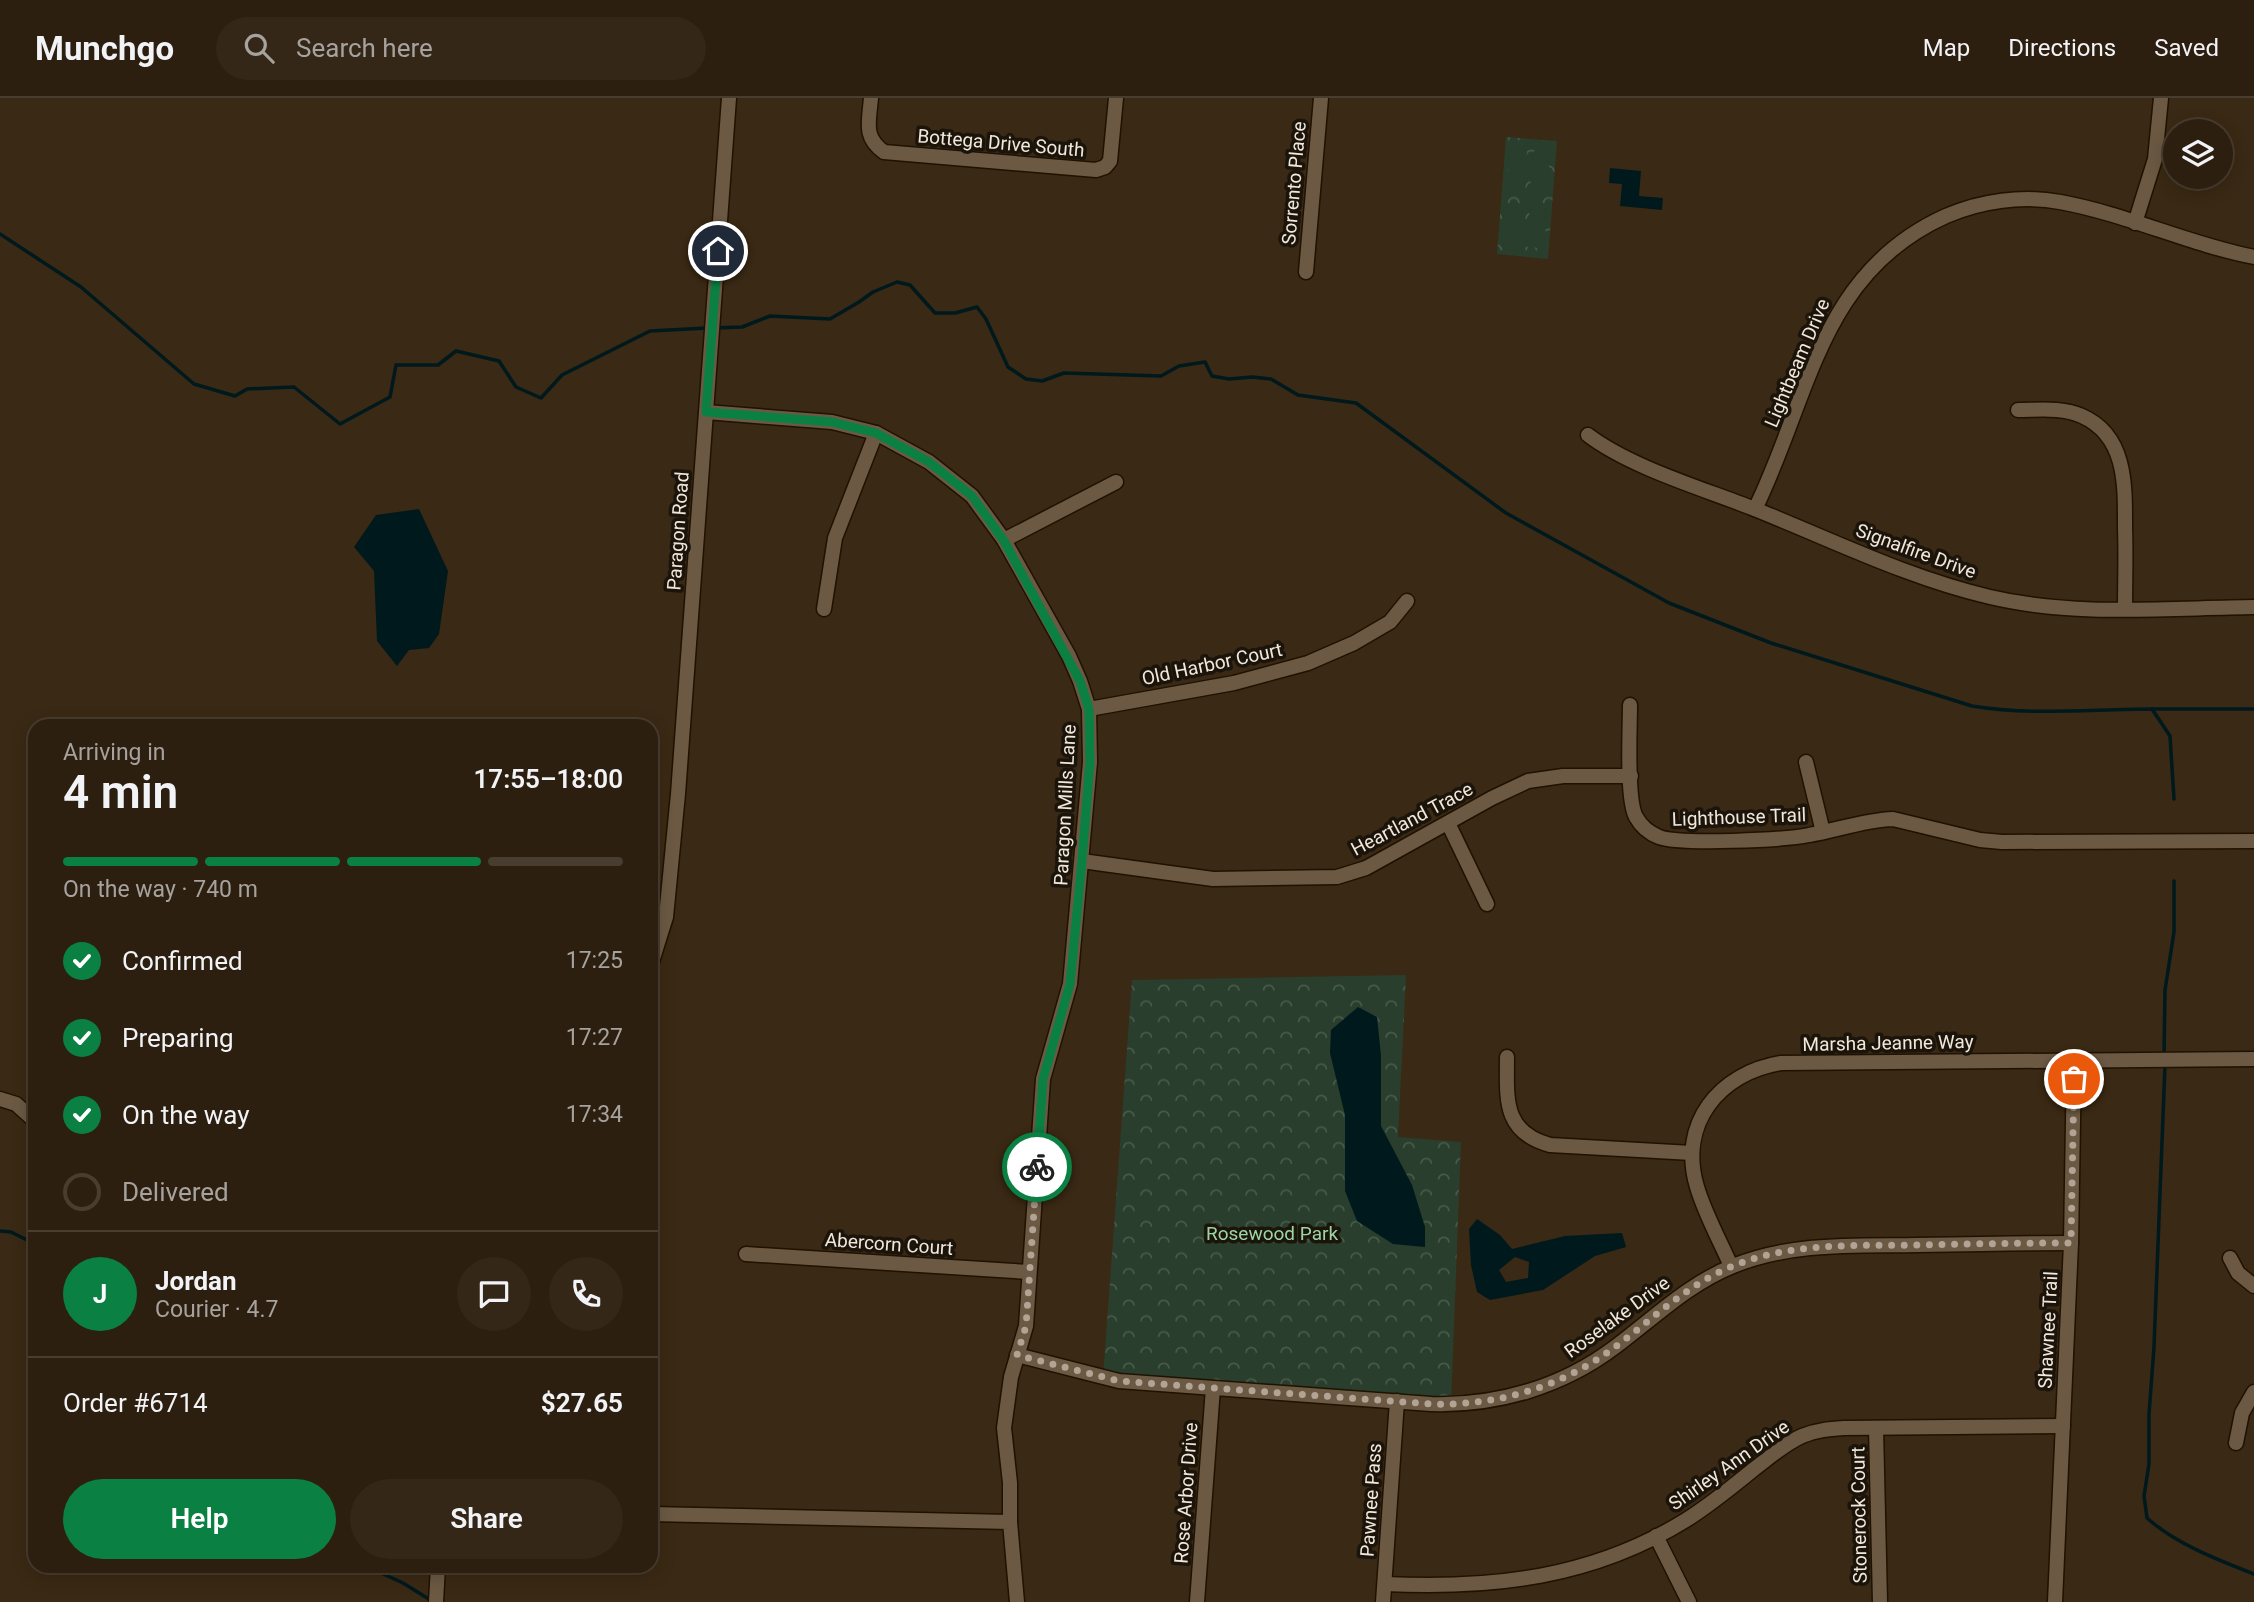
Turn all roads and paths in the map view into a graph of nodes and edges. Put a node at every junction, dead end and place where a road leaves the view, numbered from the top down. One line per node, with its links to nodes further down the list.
1 (729, 98): 10 (street, Paragon Road)
2 (871, 98): 3 (street, Bottega Drive South)
3 (1116, 98)
4 (1321, 98): 8 (street, Sorrento Place)
5 (2161, 98): 6 (street)
6 (2135, 223): 7 (street, Lightbeam Drive); 14 (street, Lightbeam Drive)
7 (2254, 257)
8 (1306, 272)
9 (2018, 410): 18 (street)
10 (706, 412): 11 (street, Paragon Mills Lane); 29 (street, Paragon Road)
11 (876, 433): 15 (street, Paragon Mills Lane); 19 (street)
12 (1588, 435): 14 (street, Signalfire Drive)
13 (1116, 482): 15 (street)
14 (1755, 509): 18 (street, Signalfire Drive)
15 (1004, 541): 21 (street, Paragon Mills Lane)
16 (1407, 601): 21 (street, Old Harbor Court)
17 (2254, 607): 18 (street, Signalfire Drive)
18 (2125, 608)
19 (824, 609)
20 (1630, 705): 23 (street, Lighthouse Trail)
21 (1089, 709): 27 (street, Paragon Mills Lane)
22 (1806, 762): 25 (street)
23 (1631, 776): 24 (street, Heartland Trace); 25 (street, Lighthouse Trail)
24 (1448, 823): 27 (street, Heartland Trace); 28 (street)
25 (1823, 832): 26 (street, Lighthouse Trail)
26 (2254, 841)
27 (1082, 861): 40 (street, Paragon Mills Lane)
28 (1488, 904)
29 (658, 947)
30 (1507, 1057): 35 (street)
31 (2254, 1059): 32 (street, Marsha Jeanne Way)
32 (2074, 1060): 35 (street, Marsha Jeanne Way); 36 (street, Shawnee Trail)
33 (0, 1099): 34 (street)
34 (28, 1115)
35 (1692, 1153): 39 (street, Marsha Jeanne Way)
36 (2071, 1243): 39 (street, Roselake Drive); 46 (street, Shawnee Trail)
37 (746, 1254): 40 (street, Abercorn Court)
38 (2230, 1258): 41 (street)
39 (1731, 1266): 45 (street, Roselake Drive)
40 (1029, 1272): 42 (street, Paragon Mills Lane)
41 (2254, 1286)
42 (1017, 1355): 43 (street, Roselake Drive); 50 (street, Paragon Mills Lane)
43 (1213, 1388): 45 (street, Roselake Drive); 56 (street, Rose Arbor Drive)
44 (2254, 1392): 48 (street)
45 (1397, 1401): 53 (street, Pawnee Pass)
46 (2063, 1426): 47 (street, Shirley Ann Drive); 60 (street, Shawnee Trail)
47 (1876, 1428): 51 (street, Shirley Ann Drive); 59 (street, Stonerock Court)
48 (2236, 1443)
49 (658, 1514): 50 (street)
50 (1010, 1522): 55 (street, Paragon Mills Lane)
51 (1656, 1536): 53 (street, Shirley Ann Drive); 58 (street)
52 (438, 1573): 54 (street)
53 (1385, 1584): 57 (street, Pawnee Pass)
54 (436, 1602)
55 (1017, 1602)
56 (1197, 1602)
57 (1383, 1602)
58 (1689, 1602)
59 (1880, 1602)
60 (2055, 1602)

